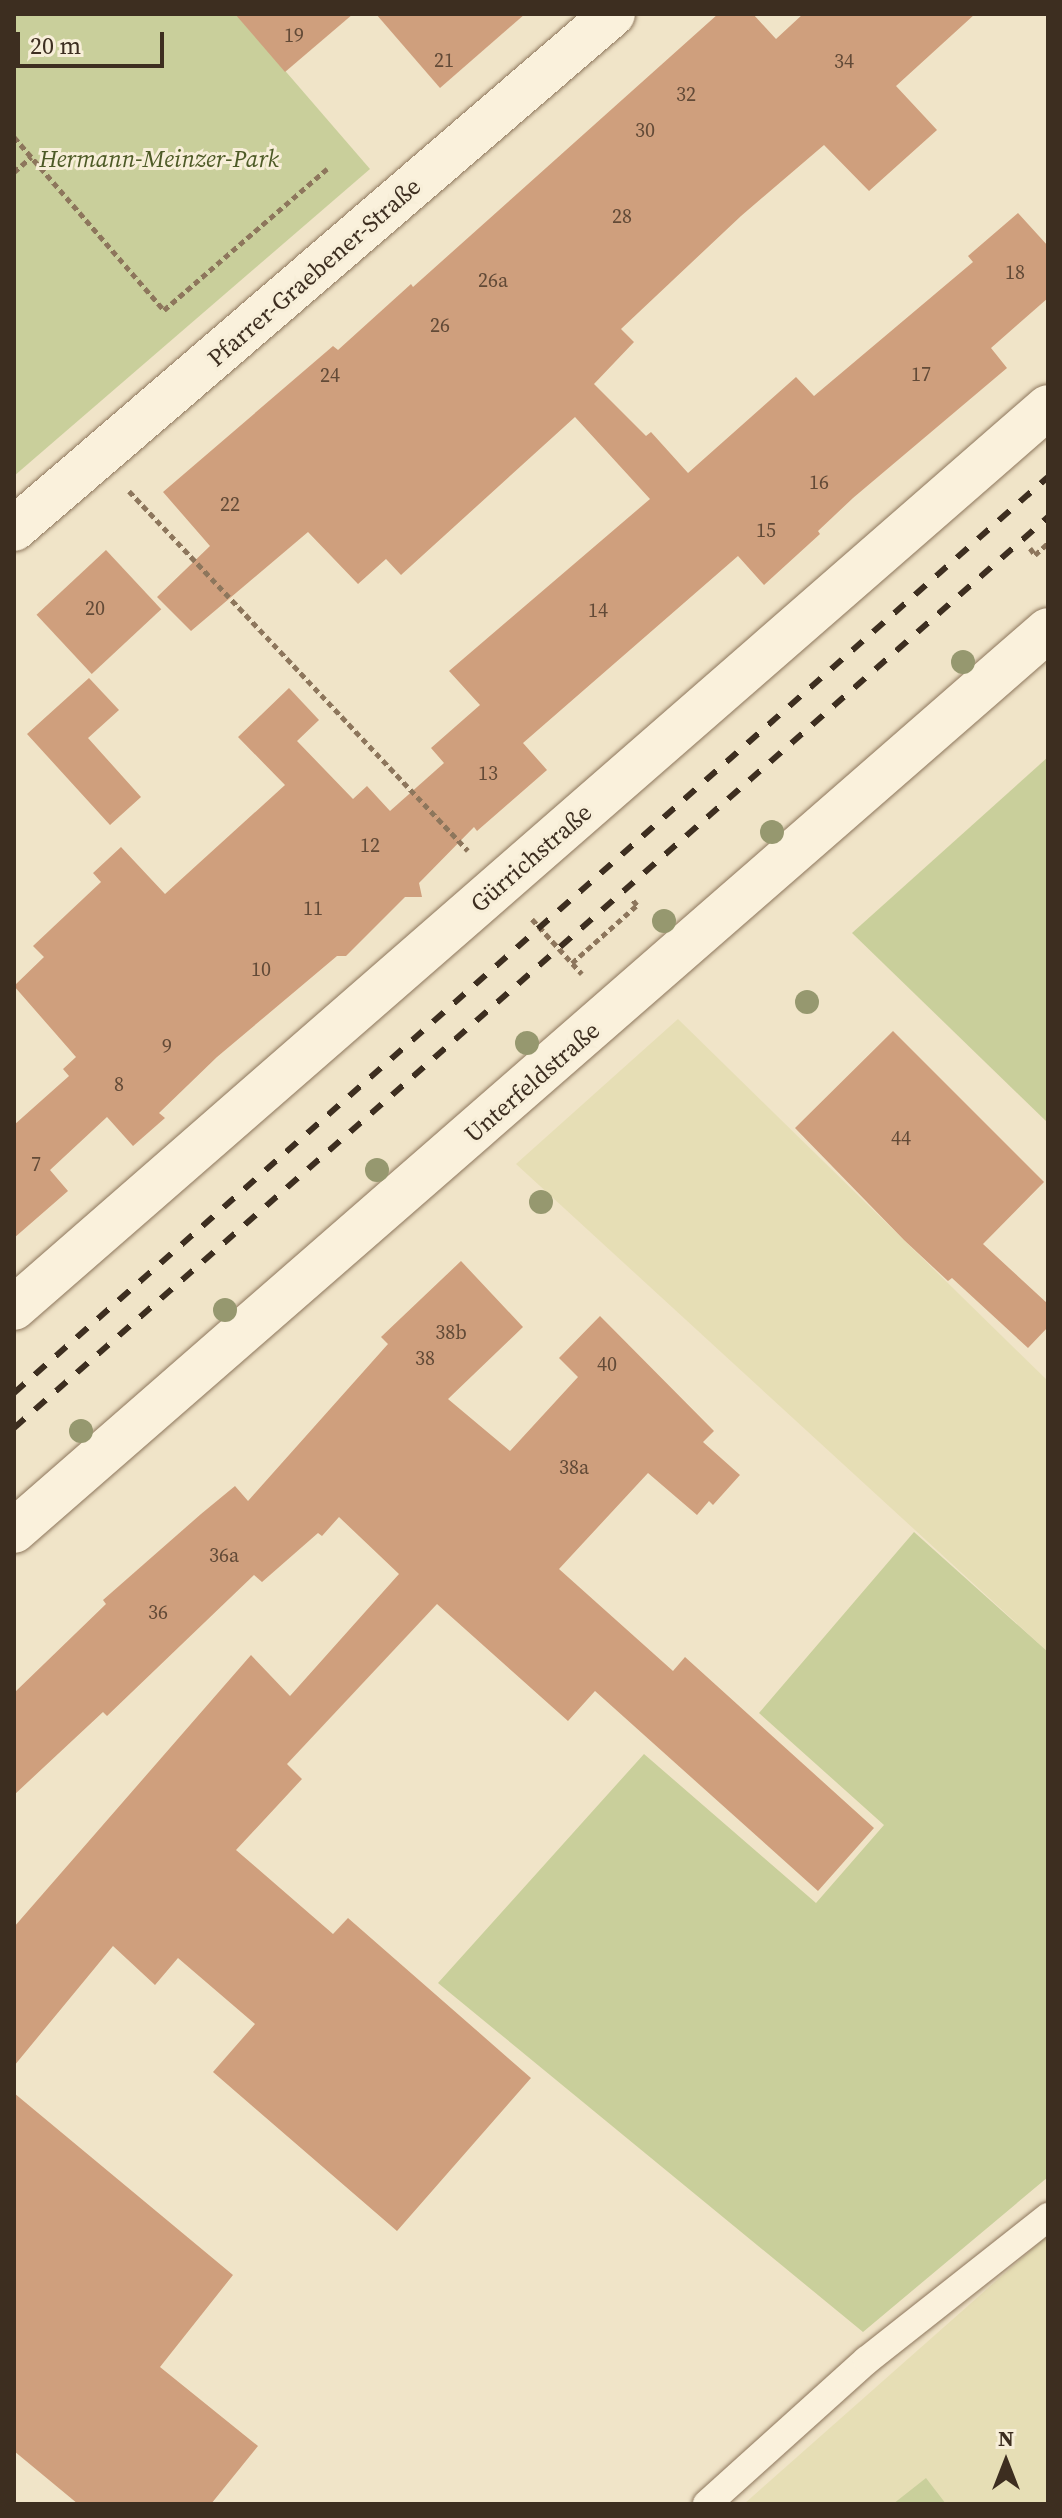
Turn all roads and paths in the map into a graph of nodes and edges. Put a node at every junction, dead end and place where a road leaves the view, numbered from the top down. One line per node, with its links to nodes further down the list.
1 (613, 14): 7 (street, Pfarrer-Graebener-Straße)
2 (14, 137): 3 (path)
3 (31, 157): 4 (path); 5 (path)
4 (327, 169)
5 (14, 172)
6 (1048, 407): 12 (street, Gürrichstraße)
7 (98, 458): 8 (street, Pfarrer-Graebener-Straße); 12 (path)
8 (14, 529)
9 (1048, 543): 10 (path)
10 (1030, 548)
11 (1048, 630): 17 (street, Unterfeldstraße)
12 (500, 885): 14 (path); 16 (street, Gürrichstraße)
13 (632, 899): 15 (path)
14 (568, 957)
15 (572, 963)
16 (14, 1308)
17 (14, 1531)
18 (1048, 2217): 19 (lane)
19 (707, 2504)

